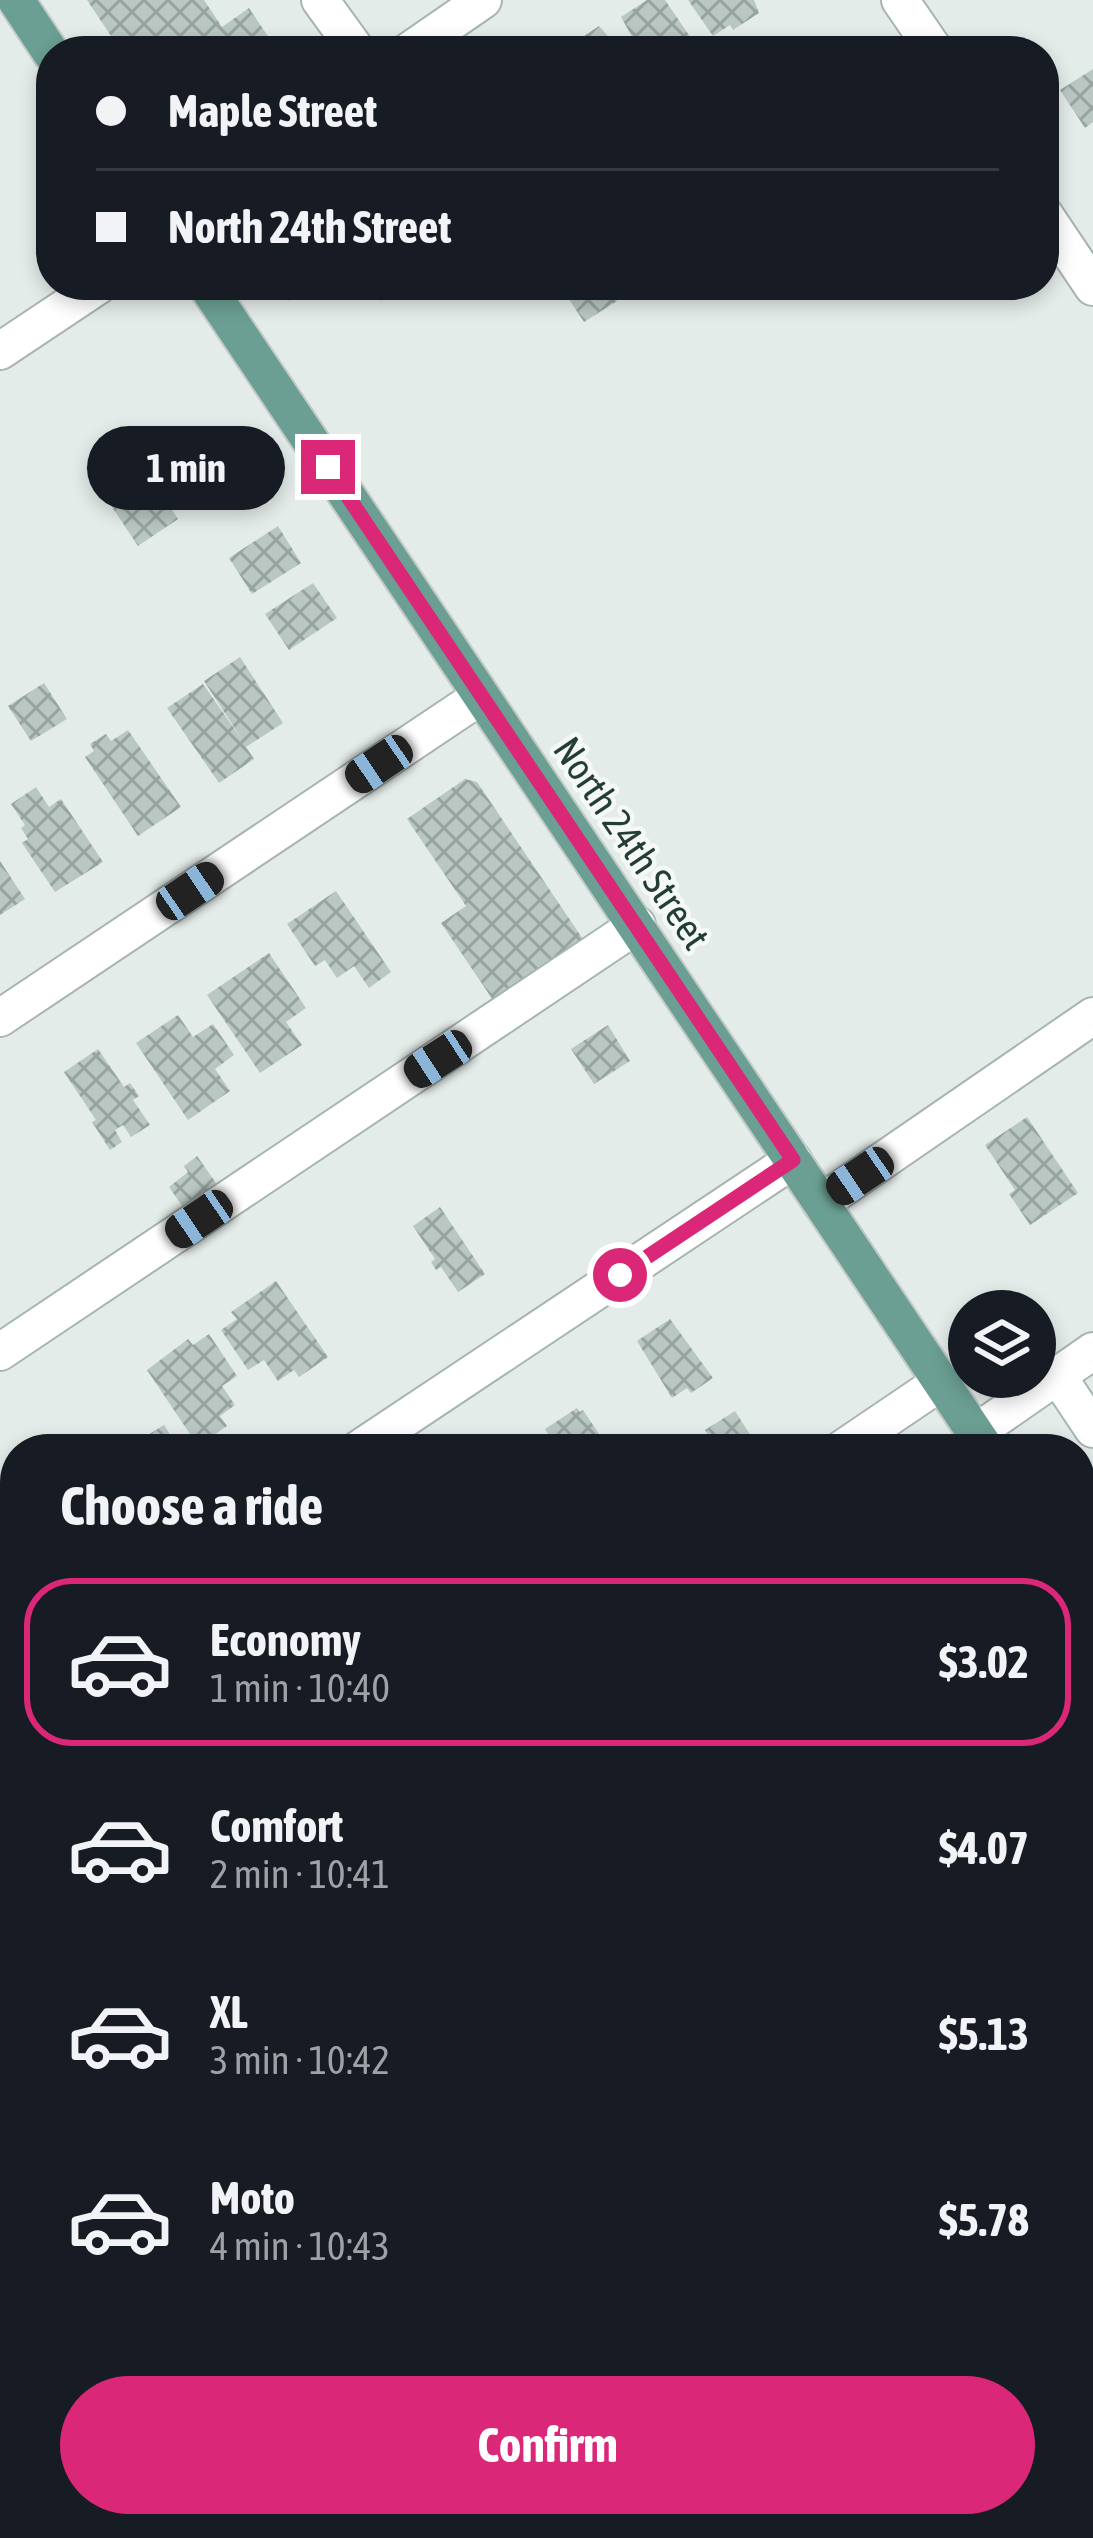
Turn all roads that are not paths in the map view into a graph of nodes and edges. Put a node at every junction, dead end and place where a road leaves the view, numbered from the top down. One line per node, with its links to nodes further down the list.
1 (16, 0): 5 (main road)
2 (320, 0): 6 (street)
3 (484, 0): 7 (street)
4 (900, 0): 8 (street)
5 (40, 36)
6 (345, 36)
7 (431, 36)
8 (924, 36)
9 (1059, 231): 10 (street)
10 (1087, 264)
11 (76, 300): 13 (street)
12 (216, 300): 14 (main road, North 24th Street)
13 (0, 351)
14 (481, 696): 15 (main road, North 24th Street); 17 (street)
15 (637, 925): 18 (main road, North 24th Street); 21 (street)
16 (1093, 1016): 19 (street)
17 (0, 1018)
18 (793, 1160): 19 (main road, North 24th Street); 25 (street)
19 (821, 1203): 23 (main road, North 24th Street)
20 (1093, 1351): 22 (street)
21 (0, 1352)
22 (1058, 1375): 24 (street); 28 (street)
23 (941, 1382): 26 (street); 27 (main road, North 24th Street)
24 (1093, 1429)
25 (382, 1434)
26 (864, 1434)
27 (975, 1434)
28 (988, 1434)

